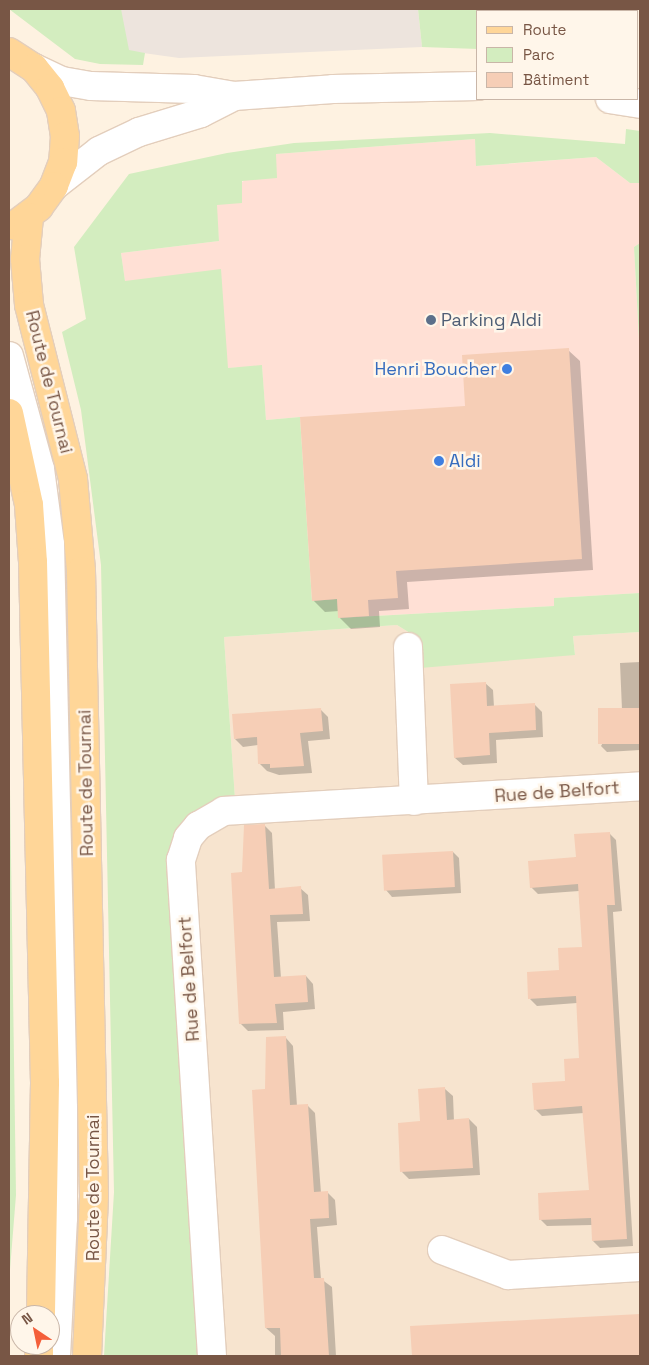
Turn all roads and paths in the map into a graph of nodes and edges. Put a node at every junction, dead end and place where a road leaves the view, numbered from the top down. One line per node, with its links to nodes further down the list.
1 (9, 52): 2 (main road)
2 (34, 68): 4 (street); 7 (main road)
3 (477, 86): 4 (street)
4 (234, 96): 7 (street)
5 (616, 100): 6 (street)
6 (640, 104)
7 (54, 186): 8 (main road)
8 (19, 223): 18 (main road, Route de Tournai)
9 (9, 356): 17 (street)
10 (9, 413): 16 (main road)
11 (408, 647): 13 (street)
12 (640, 786): 13 (street, Rue de Belfort)
13 (414, 801): 19 (street, Rue de Belfort)
14 (442, 1250): 15 (street)
15 (640, 1267)
16 (41, 1305)
17 (56, 1356)
18 (87, 1356)
19 (212, 1356)

